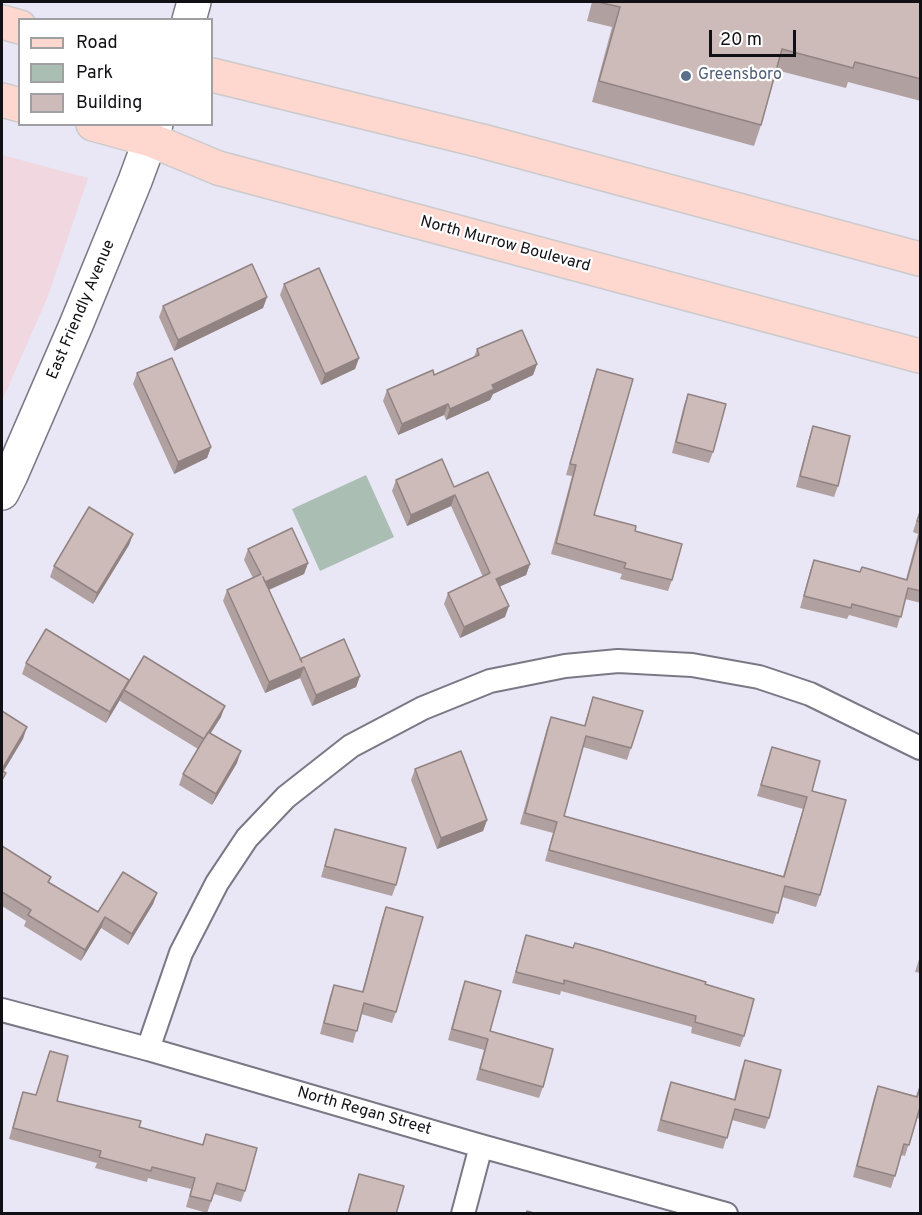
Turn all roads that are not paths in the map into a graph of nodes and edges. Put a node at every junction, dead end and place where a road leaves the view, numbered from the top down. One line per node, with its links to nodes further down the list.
1 (194, 2): 2 (main road)
2 (190, 18)
3 (2, 22): 4 (main road)
4 (18, 26)
5 (213, 75): 10 (main road)
6 (2, 100): 7 (main road)
7 (18, 104)
8 (108, 126): 9 (main road, North Murrow Boulevard)
9 (154, 132): 11 (main road, North Murrow Boulevard); 12 (main road, East Friendly Avenue)
10 (921, 259)
11 (921, 356)
12 (2, 493)
13 (921, 748): 15 (street)
14 (2, 1010): 15 (street, North Regan Street)
15 (148, 1049): 16 (street, North Regan Street)
16 (481, 1146): 17 (street); 18 (street, North Regan Street)
17 (463, 1214)
18 (726, 1214)

